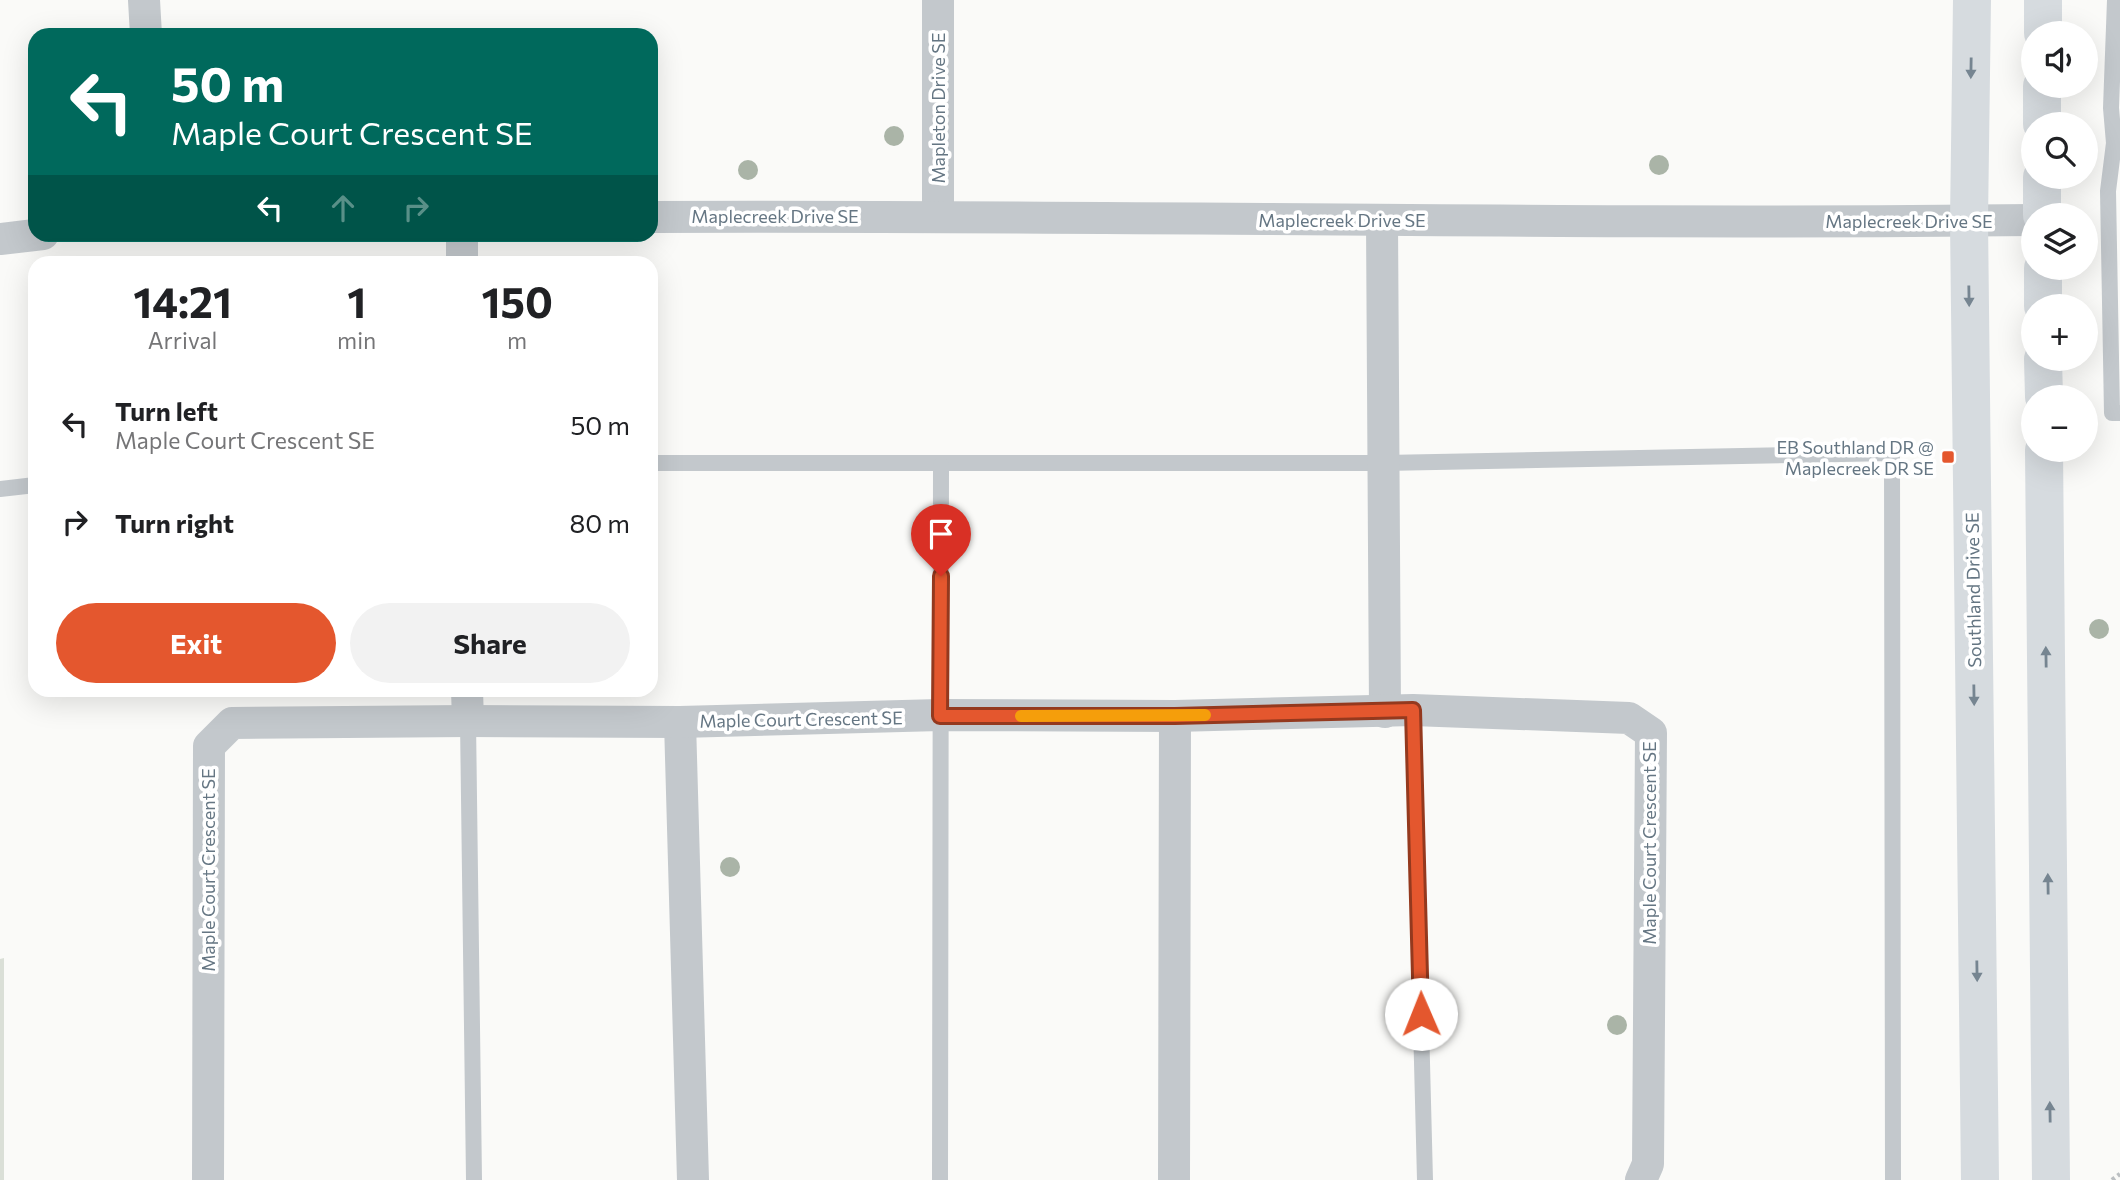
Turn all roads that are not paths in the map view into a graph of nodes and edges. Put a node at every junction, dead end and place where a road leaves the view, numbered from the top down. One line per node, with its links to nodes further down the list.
1 (144, 0): 7 (street)
2 (938, 0): 8 (street, Mapleton Drive SE)
3 (1972, 0): 12 (main road, Southland Drive SE, one-way to 12)
4 (2043, 0): 6 (main road)
5 (2115, 0): 15 (lane)
6 (2043, 21)
7 (146, 28)
8 (938, 216): 9 (street, Maplecreek Drive SE); 11 (street, Maplecreek Drive SE)
9 (658, 217)
10 (2021, 220): 12 (street, Maplecreek Drive SE)
11 (1382, 221): 12 (street, Maplecreek Drive SE); 18 (street)
12 (1969, 221): 36 (main road, Southland Drive SE, one-way to 36)
13 (28, 236): 14 (street)
14 (0, 239)
15 (2120, 413)
16 (2044, 462): 37 (main road, one-way to 16)
17 (658, 463): 19 (lane)
18 (1384, 463): 19 (lane); 23 (street); 35 (lane)
19 (941, 465): 24 (lane)
20 (28, 486): 21 (lane)
21 (0, 489)
22 (467, 697): 26 (street)
23 (1399, 711): 25 (street, Maple Court Crescent SE); 33 (lane); 34 (street, Maple Court Crescent SE)
24 (940, 716): 25 (street, Maple Court Crescent SE); 27 (street, Maple Court Crescent SE); 31 (lane)
25 (1175, 716): 32 (street)
26 (468, 721): 27 (street, Maple Court Crescent SE); 28 (street, Maple Court Crescent SE); 29 (lane)
27 (680, 722): 30 (street, Maple Court Crescent SE)
28 (208, 1180)
29 (474, 1180)
30 (693, 1180)
31 (940, 1180)
32 (1174, 1180)
33 (1425, 1180)
34 (1641, 1180)
35 (1893, 1180)
36 (1980, 1180)
37 (2051, 1180)

